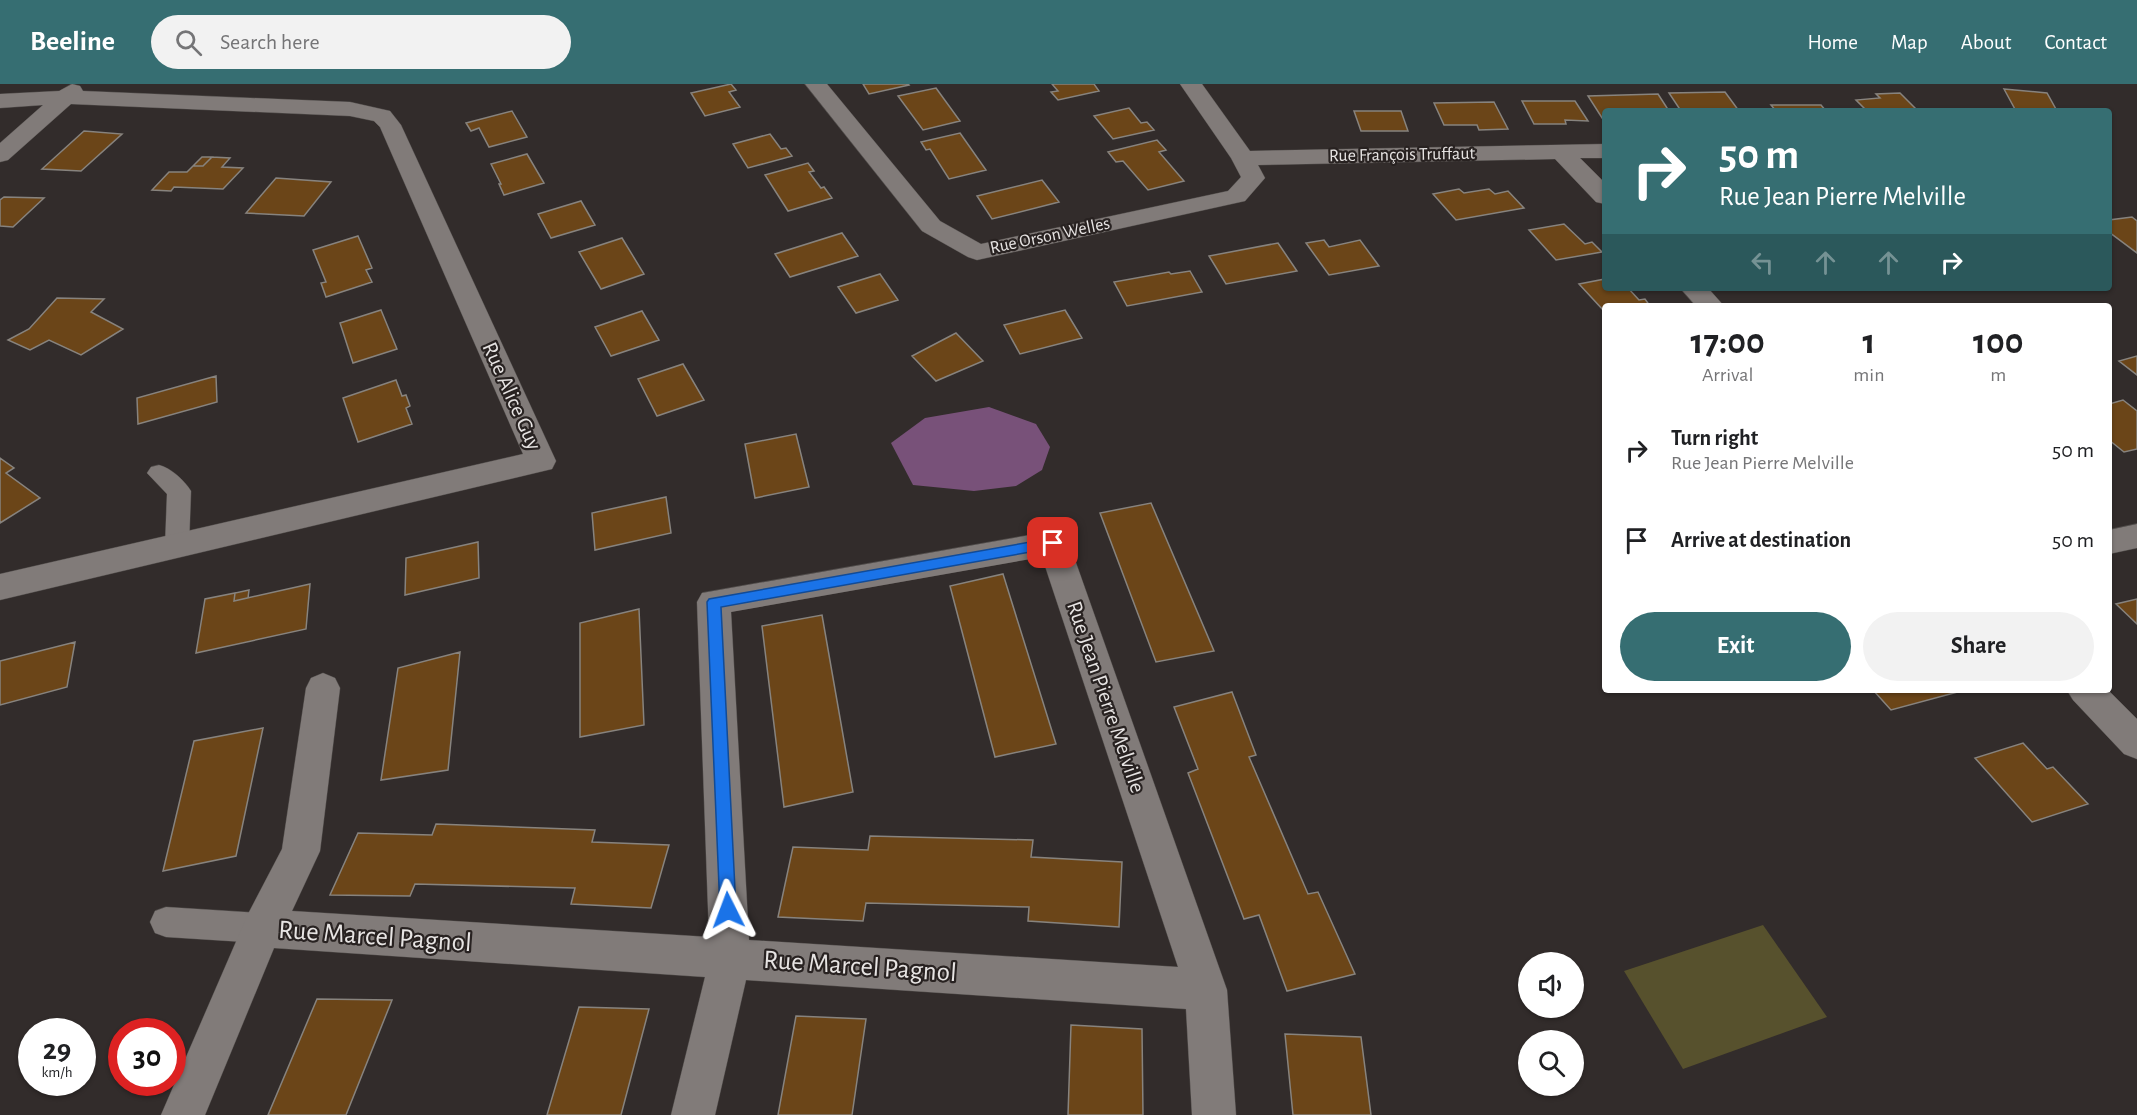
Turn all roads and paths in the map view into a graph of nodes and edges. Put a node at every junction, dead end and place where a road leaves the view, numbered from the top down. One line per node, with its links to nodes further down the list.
1 (816, 84): 8 (street, Rue Orson Welles)
2 (1191, 84): 8 (street)
3 (73, 90): 4 (street); 7 (street); 15 (street, Rue Alice Guy)
4 (0, 101)
5 (1602, 151): 6 (street, Rue François Truffaut)
6 (1562, 152): 8 (street, Rue François Truffaut); 9 (street)
7 (0, 155)
8 (1243, 158)
9 (1602, 194)
10 (1696, 291): 11 (street)
11 (1708, 303)
12 (159, 473): 15 (lane)
13 (2137, 536): 14 (street)
14 (2112, 541)
15 (177, 546): 16 (street, Rue Alice Guy)
16 (0, 587)
17 (323, 688): 21 (street)
18 (2088, 693): 19 (street)
19 (2137, 743)
20 (166, 922): 21 (lane)
21 (262, 928): 22 (street, Rue Marcel Pagnol); 24 (street)
22 (730, 958): 23 (street, Rue Marcel Pagnol); 23 (street, Rue Jean Pierre Melville); 25 (street)
23 (1206, 990): 26 (street, Rue Jean Pierre Melville)
24 (183, 1115)
25 (693, 1115)
26 (1214, 1115)

